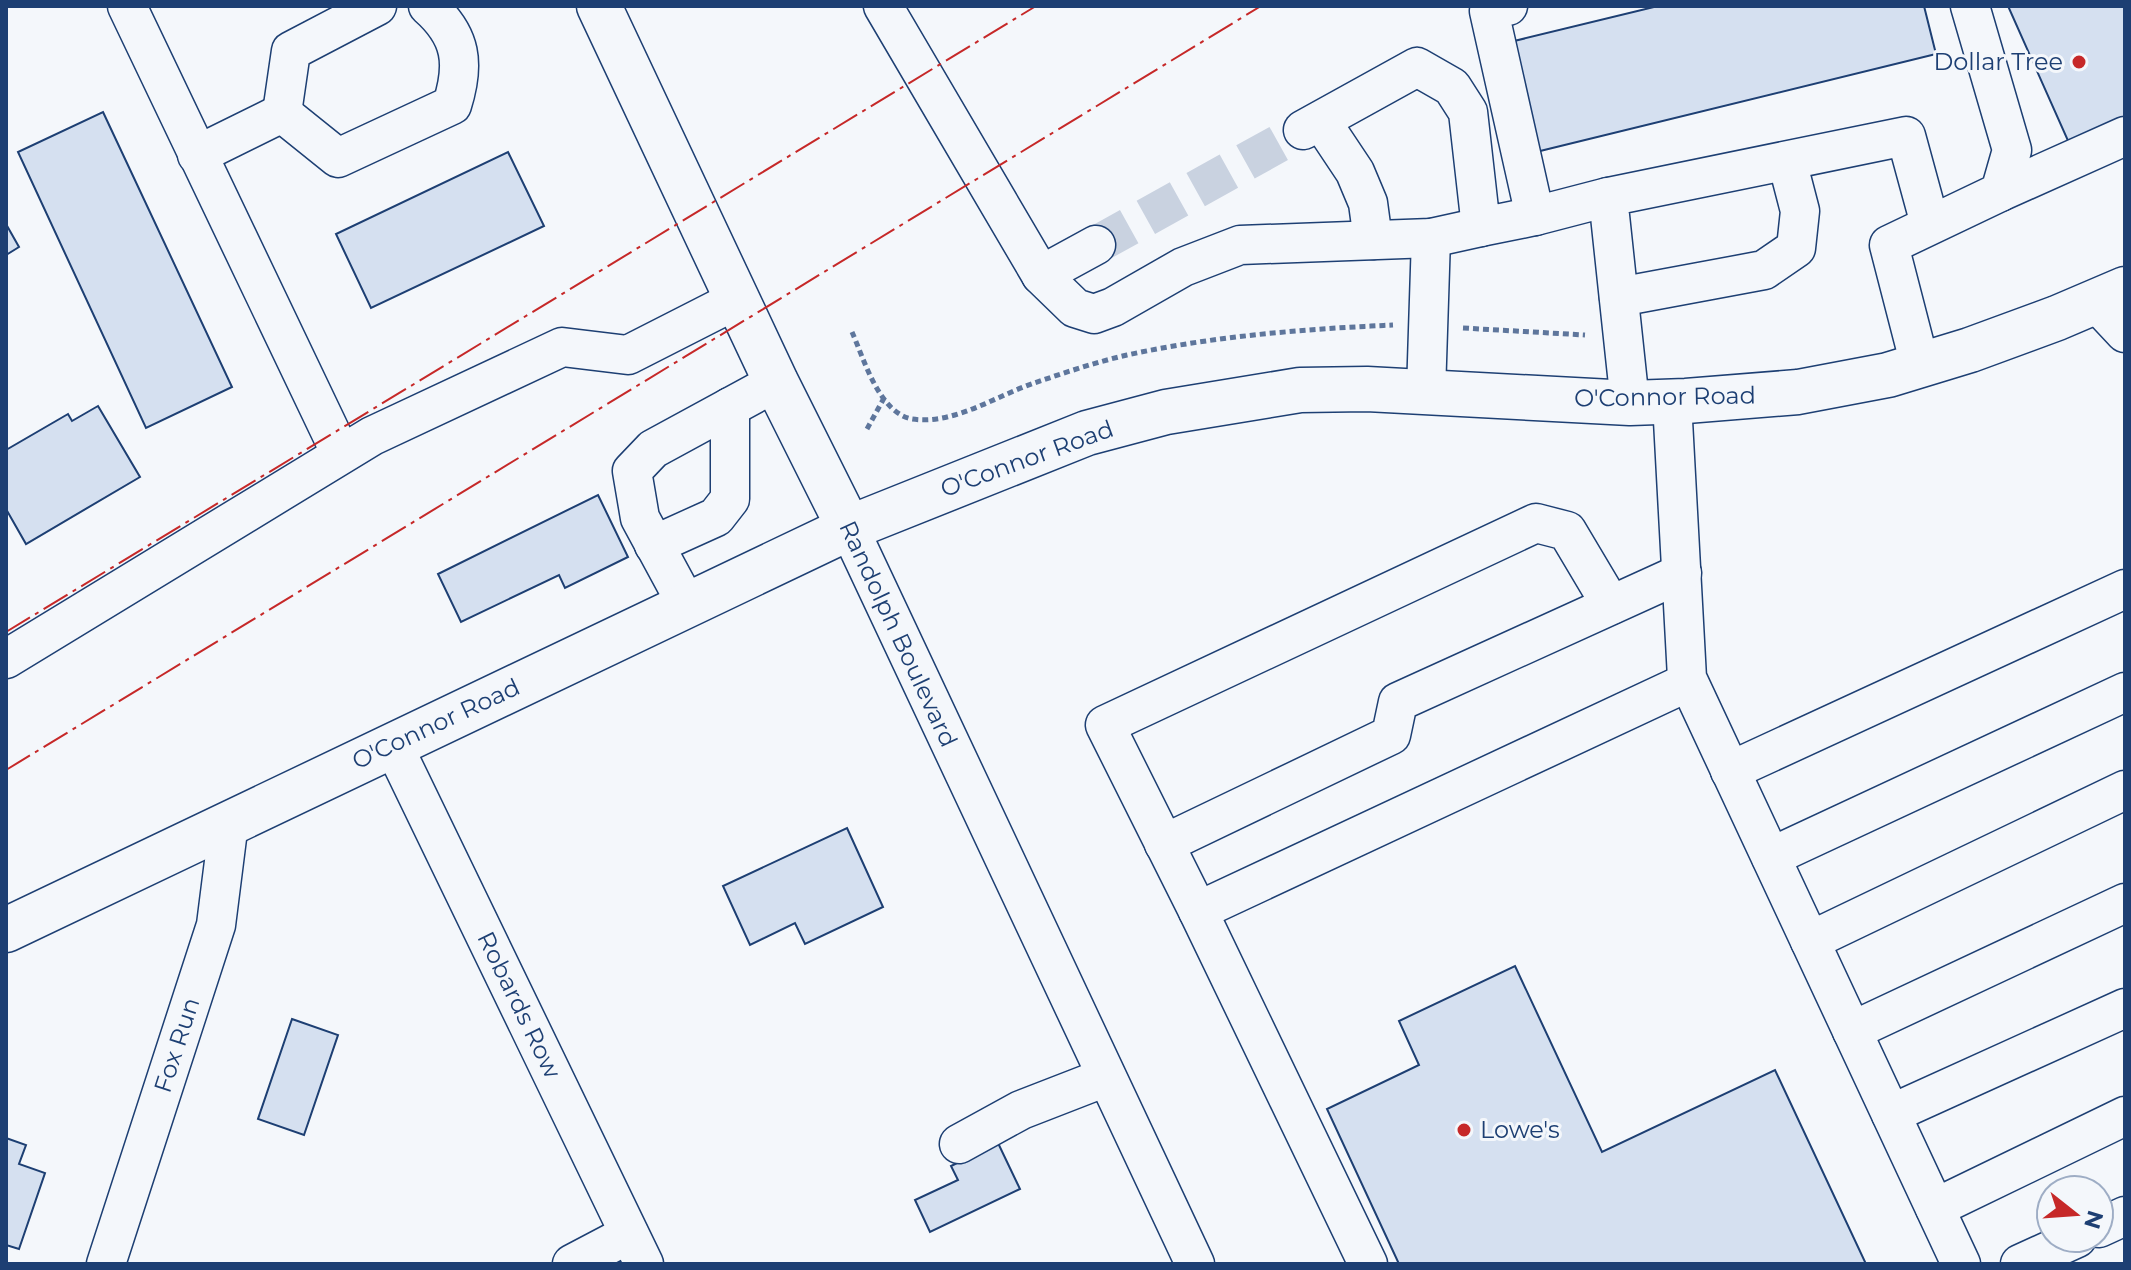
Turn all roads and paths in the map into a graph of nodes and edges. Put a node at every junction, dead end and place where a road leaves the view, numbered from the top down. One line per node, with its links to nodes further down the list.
1 (127, 6): 10 (street)
2 (377, 6): 8 (street)
3 (428, 6): 8 (street)
4 (599, 6): 23 (main road, Randolph Boulevard)
5 (883, 6): 20 (street)
6 (1508, 6): 14 (street)
7 (1970, 6): 12 (street)
8 (282, 113): 10 (street)
9 (2125, 136): 12 (street)
10 (197, 155): 36 (street)
11 (1787, 161): 13 (street); 15 (street); 22 (street)
12 (2000, 192): 15 (street)
13 (1608, 197): 14 (street); 22 (street)
14 (1535, 216): 16 (street)
15 (1930, 224): 28 (street)
16 (1481, 227): 17 (street); 18 (street)
17 (1431, 238): 18 (street); 24 (street)
18 (1373, 240): 20 (street)
19 (1096, 245): 20 (street)
20 (1041, 275)
21 (2110, 295): 26 (street); 28 (main road, O'Connor Road)
22 (1619, 297): 33 (street)
23 (738, 299): 29 (main road, Randolph Boulevard); 36 (street)
24 (1428, 326): 27 (path); 30 (street); 31 (path)
25 (852, 332): 31 (path)
26 (2125, 333)
27 (1585, 335)
28 (1920, 365): 32 (main road, O'Connor Road)
29 (776, 382): 34 (street); 37 (main road, Randolph Boulevard)
30 (1426, 392): 33 (main road, O'Connor Road); 37 (main road, O'Connor Road)
31 (884, 398): 35 (path)
32 (1672, 402): 33 (main road, O'Connor Road); 39 (street)
33 (1630, 403)
34 (730, 407): 38 (street); 38 (street)
35 (867, 429)
36 (341, 454): 43 (street)
37 (849, 528): 41 (main road, O'Connor Road); 58 (street, Randolph Boulevard)
38 (654, 545): 41 (street)
39 (1682, 573): 42 (street); 44 (street)
40 (2125, 589): 47 (street)
41 (687, 605): 46 (main road, O'Connor Road)
42 (1611, 605): 50 (street); 50 (street)
43 (6, 659)
44 (1688, 682): 47 (street); 53 (street)
45 (2125, 692): 51 (street)
46 (393, 745): 49 (main road, O'Connor Road); 63 (street, Robards Row)
47 (1730, 771): 51 (street)
48 (2125, 790): 55 (street)
49 (229, 822): 54 (main road, O'Connor Road); 65 (street, Fox Run)
50 (1164, 844): 53 (street)
51 (1771, 857): 55 (street)
52 (2125, 903): 57 (street)
53 (1198, 911): 68 (street)
54 (6, 930)
55 (1810, 941): 57 (street)
56 (2125, 1008): 59 (street)
57 (1852, 1031): 59 (street)
58 (1106, 1077): 61 (street); 67 (street, Randolph Boulevard)
59 (1891, 1114): 62 (street)
60 (2125, 1116): 62 (street)
61 (959, 1144)
62 (1935, 1208): 69 (street)
63 (637, 1249): 66 (street)
64 (2042, 1254): 70 (street)
65 (106, 1264)
66 (572, 1264)
67 (1195, 1264)
68 (1368, 1264)
69 (1961, 1264)
70 (2020, 1264)

